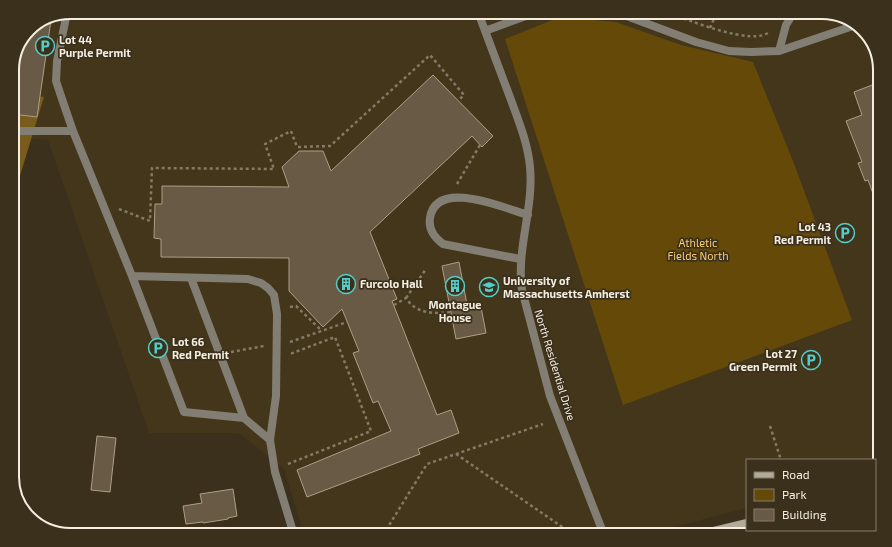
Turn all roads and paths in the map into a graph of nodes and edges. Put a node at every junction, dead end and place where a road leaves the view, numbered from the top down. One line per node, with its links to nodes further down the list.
1 (66, 19): 17 (street)
2 (481, 19): 13 (street, North Residential Drive)
3 (518, 19): 13 (street)
4 (636, 19): 14 (street)
5 (686, 19): 11 (path)
6 (714, 19): 11 (path)
7 (774, 19): 9 (path)
8 (790, 19): 14 (street)
9 (773, 22)
10 (850, 27): 14 (street)
11 (710, 28): 12 (path)
12 (771, 28)
13 (485, 31): 21 (street, North Residential Drive)
14 (779, 51)
15 (458, 101): 20 (path)
16 (19, 131): 17 (street)
17 (73, 131): 20 (street)
18 (480, 144): 19 (path)
19 (457, 184)
20 (102, 201): 24 (street)
21 (528, 215): 22 (street, North Residential Drive); 22 (street)
22 (520, 259): 48 (street, North Residential Drive)
23 (426, 269): 26 (path)
24 (132, 276): 25 (street); 36 (street)
25 (191, 278): 34 (street); 39 (street)
26 (406, 298): 27 (path); 29 (path)
27 (394, 305)
28 (290, 307): 31 (path)
29 (451, 312)
30 (347, 322): 31 (path)
31 (322, 331): 32 (path)
32 (290, 342)
33 (266, 346): 34 (path)
34 (220, 354): 36 (street)
35 (290, 354): 42 (path)
36 (244, 418): 39 (street)
37 (543, 424): 40 (path)
38 (770, 426): 41 (path)
39 (270, 440): 45 (street)
40 (456, 454): 46 (path); 47 (path)
41 (782, 459)
42 (288, 464)
43 (746, 523): 44 (main road)
44 (736, 526): 49 (main road)
45 (292, 528)
46 (387, 528)
47 (564, 528)
48 (601, 528)
49 (727, 528)

